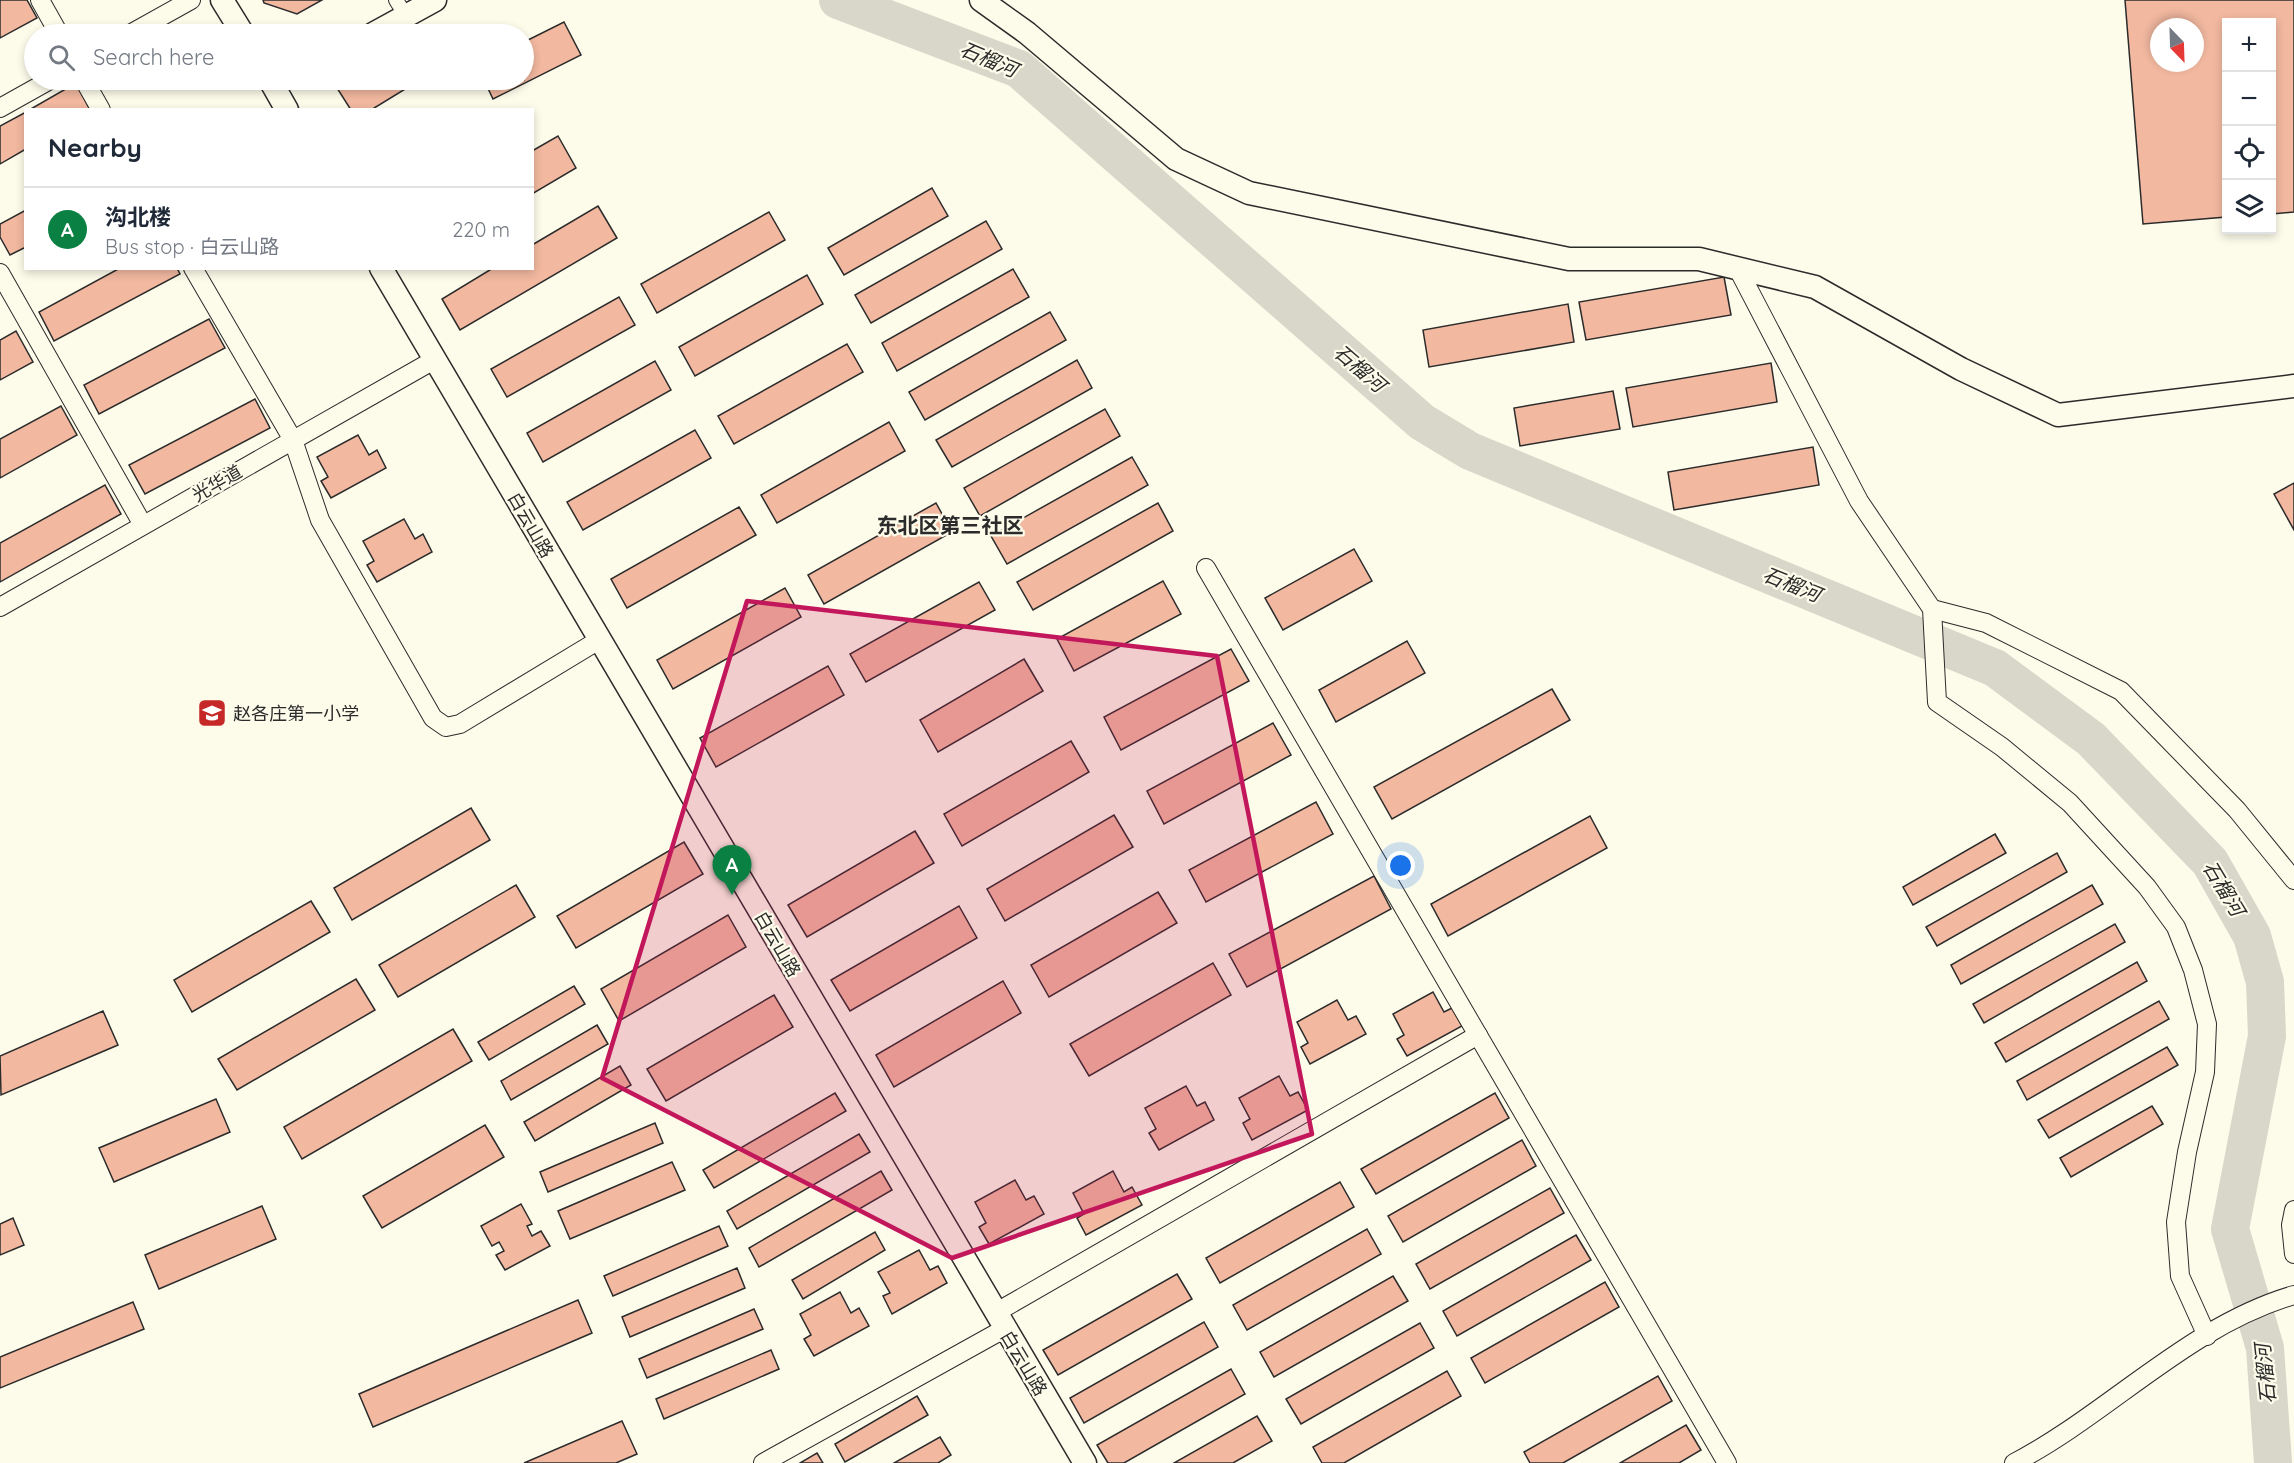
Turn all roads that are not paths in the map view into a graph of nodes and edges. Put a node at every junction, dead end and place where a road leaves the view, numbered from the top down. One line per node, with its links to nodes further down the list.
1 (40, 0): 7 (street)
2 (191, 0): 8 (street)
3 (222, 0): 9 (street)
4 (435, 0): 6 (street)
5 (981, 0): 17 (street)
6 (401, 8): 10 (street)
7 (53, 24)
8 (148, 24)
9 (237, 24)
10 (384, 24)
11 (32, 90): 14 (street)
12 (90, 90): 15 (street)
13 (281, 90): 16 (street)
14 (0, 108)
15 (100, 108)
16 (286, 108)
17 (1738, 269): 22 (street); 27 (street)
18 (194, 270): 23 (street)
19 (382, 270): 21 (street, 白云山路)
20 (0, 273): 24 (street)
21 (434, 360): 23 (street, 光华道); 28 (street, 白云山路)
22 (2294, 387)
23 (293, 440): 24 (street, 光华道); 28 (street)
24 (144, 525): 26 (street, 光华道)
25 (1206, 567): 30 (street)
26 (0, 607)
27 (1932, 613): 29 (street); 35 (street)
28 (599, 640): 34 (street, 白云山路)
29 (2294, 880)
30 (1478, 1035): 34 (street); 38 (street)
31 (2294, 1210): 32 (street)
32 (2294, 1254)
33 (2286, 1297): 35 (street)
34 (999, 1321): 36 (street); 37 (street, 白云山路)
35 (2207, 1336): 39 (street)
36 (763, 1463)
37 (1085, 1463)
38 (1727, 1463)
39 (2014, 1463)

